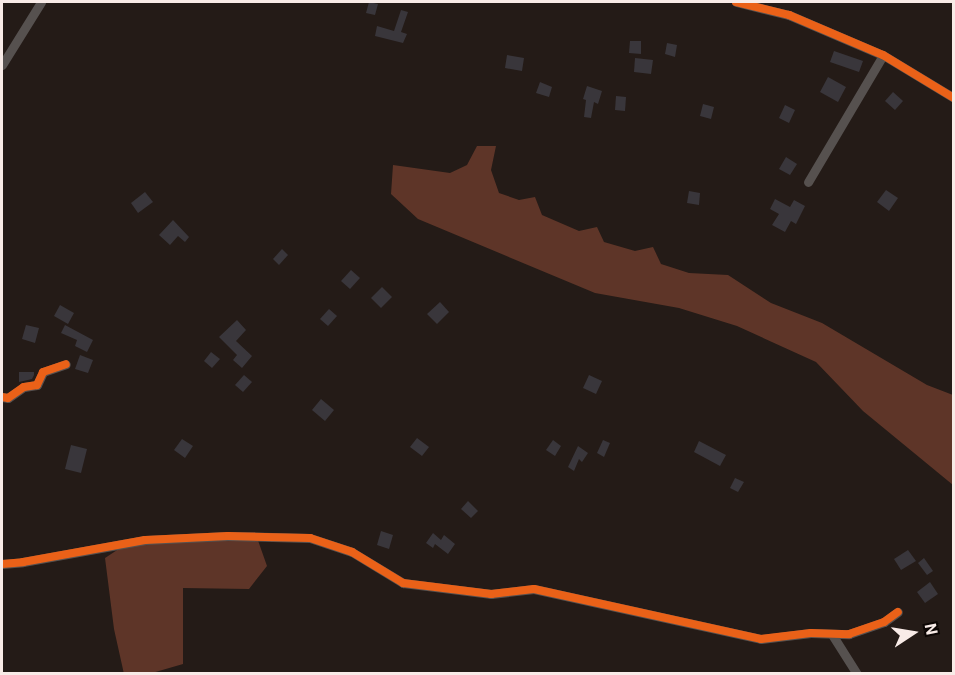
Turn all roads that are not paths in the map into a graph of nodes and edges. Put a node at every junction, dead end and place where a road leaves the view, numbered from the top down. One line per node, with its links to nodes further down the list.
1 (41, 2): 4 (street)
2 (736, 2): 3 (street)
3 (883, 54): 5 (street); 6 (street)
4 (2, 65)
5 (954, 98)
6 (808, 182)
7 (66, 363): 8 (street)
8 (2, 398)
9 (2, 564): 11 (street)
10 (898, 612): 11 (street)
11 (833, 636): 12 (street)
12 (857, 674)

